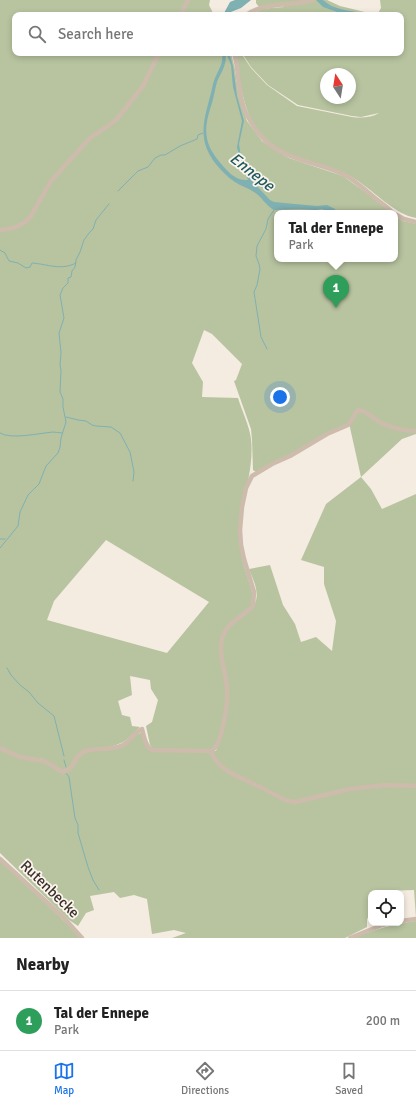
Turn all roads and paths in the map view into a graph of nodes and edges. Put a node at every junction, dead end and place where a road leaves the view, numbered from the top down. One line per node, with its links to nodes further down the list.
1 (188, 0): 3 (street)
2 (313, 0): 4 (street)
3 (182, 12)
4 (252, 12)
5 (158, 56): 10 (street)
6 (235, 56): 7 (street)
7 (389, 210)
8 (398, 216): 9 (street)
9 (416, 222)
10 (0, 230)
11 (416, 431): 13 (street)
12 (0, 748): 13 (street)
13 (210, 751): 14 (street)
14 (416, 786)
15 (0, 858): 19 (street, Rutenbecke)
16 (416, 919): 17 (street)
17 (404, 921)
18 (377, 926): 20 (street)
19 (82, 938)
20 (350, 938)

